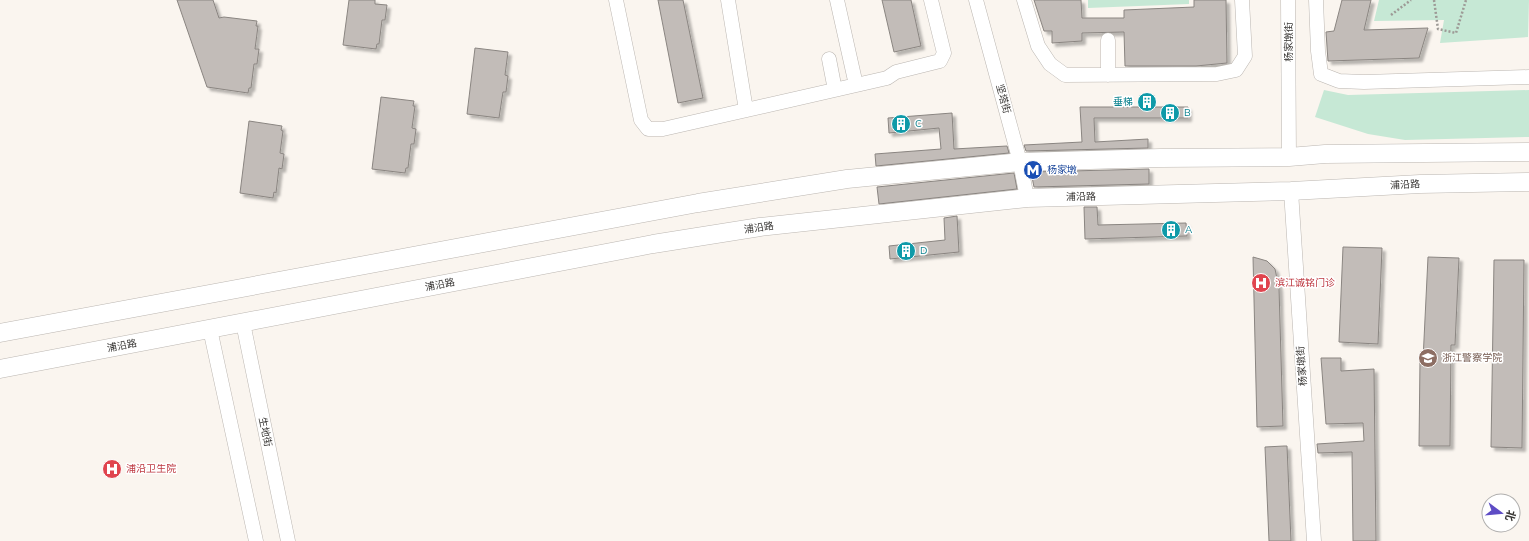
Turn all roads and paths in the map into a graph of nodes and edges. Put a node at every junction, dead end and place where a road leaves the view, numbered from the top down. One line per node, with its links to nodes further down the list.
1 (616, 0): 20 (street)
2 (728, 0): 20 (street)
3 (837, 0): 18 (street)
4 (931, 0): 18 (street)
5 (976, 0): 23 (street, 坚塔街)
6 (1024, 0): 16 (street)
7 (1242, 0): 16 (street)
8 (1288, 0): 22 (street, 杨家墩街)
9 (1316, 0): 17 (street)
10 (1412, 0): 13 (path)
11 (1434, 0): 12 (path)
12 (1466, 0)
13 (1391, 14)
14 (1108, 40): 16 (street)
15 (830, 59): 19 (street)
16 (1108, 75)
17 (1529, 77)
18 (856, 85): 19 (street)
19 (835, 90): 20 (street)
20 (746, 110)
21 (1529, 152): 22 (main road)
22 (1289, 157): 23 (main road)
23 (1020, 162): 26 (street, 坚塔街); 29 (main road)
24 (1529, 182): 25 (main road, 浦沿路)
25 (1291, 191): 26 (main road, 浦沿路); 33 (street, 杨家墩街)
26 (1028, 198): 27 (main road, 浦沿路)
27 (243, 323): 28 (main road, 浦沿路); 32 (street, 生地街)
28 (210, 329): 30 (main road, 浦沿路); 31 (street)
29 (0, 333)
30 (0, 370)
31 (256, 541)
32 (288, 541)
33 (1314, 541)

